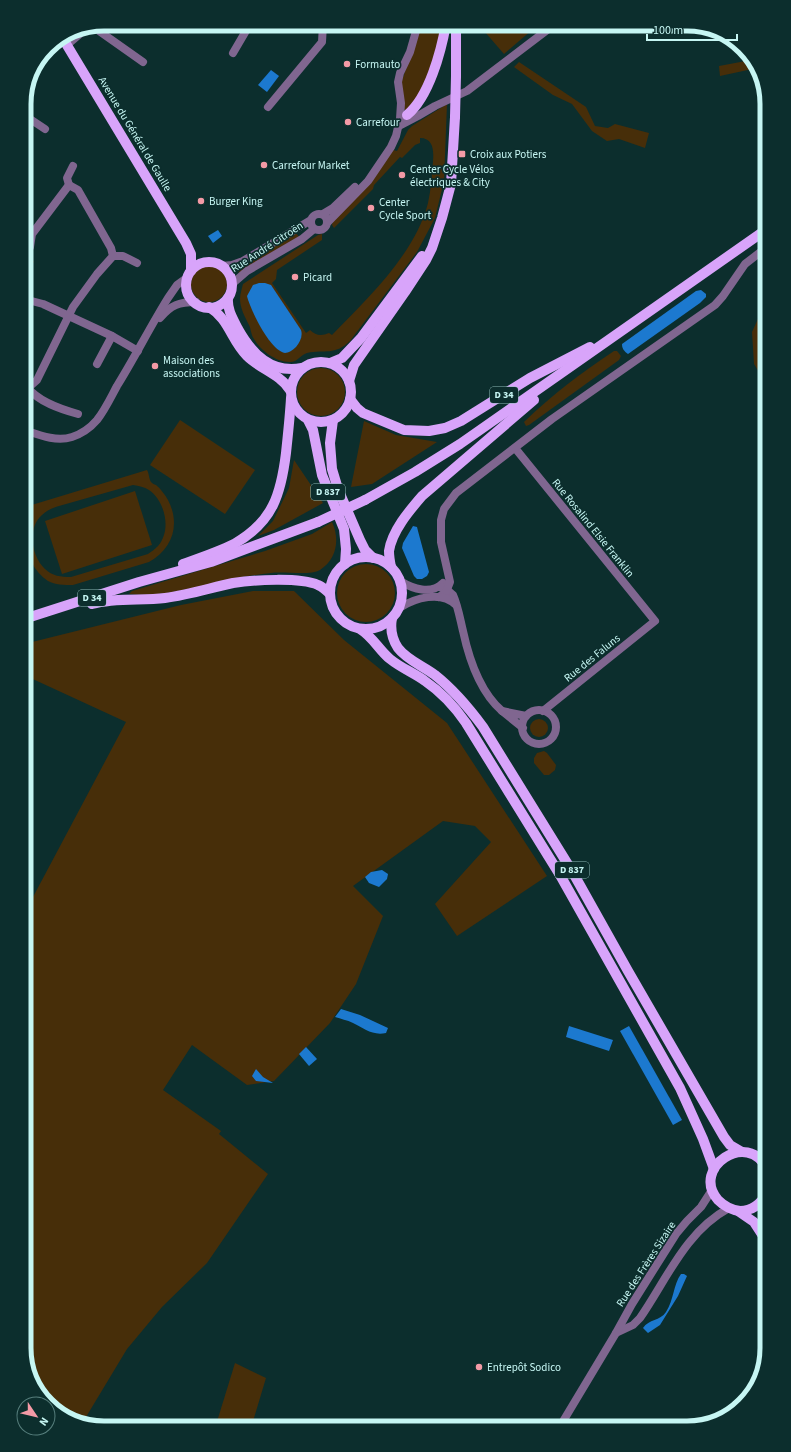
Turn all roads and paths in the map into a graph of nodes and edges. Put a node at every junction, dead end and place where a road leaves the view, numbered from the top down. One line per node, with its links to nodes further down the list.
1 (99, 31): 10 (street)
2 (246, 31): 9 (street)
3 (322, 31): 11 (street)
4 (416, 31): 14 (street)
5 (445, 31): 14 (main road)
6 (456, 31): 23 (main road, bridge)
7 (546, 31): 12 (street)
8 (65, 41): 26 (main road, Avenue du Général de Gaulle)
9 (233, 53)
10 (143, 62)
11 (268, 107)
12 (418, 116): 14 (street); 14 (street)
13 (31, 120): 15 (street)
14 (402, 120): 17 (street)
15 (45, 129)
16 (73, 166): 18 (street)
17 (378, 166): 19 (street); 21 (street)
18 (69, 186): 25 (street); 28 (street)
19 (323, 214): 20 (street); 21 (street)
20 (311, 220): 22 (street); 31 (street, Rue André Citroën)
21 (328, 222): 22 (street)
22 (314, 229): 33 (street, Rue André Citroën)
23 (437, 234): 43 (main road); 46 (main road)
24 (760, 234): 38 (main road, D 34)
25 (31, 240)
26 (186, 243): 29 (main road, Avenue du Général de Gaulle); 32 (main road, Avenue du Général de Gaulle)
27 (760, 252): 55 (street)
28 (112, 256): 30 (street); 39 (street)
29 (206, 262): 31 (main road); 32 (main road)
30 (137, 263)
31 (222, 266): 33 (main road)
32 (190, 274): 36 (main road); 41 (street)
33 (232, 284): 34 (main road)
34 (228, 298): 37 (main road); 45 (main road)
35 (31, 301): 39 (street)
36 (196, 302): 37 (main road); 41 (street)
37 (209, 307): 49 (main road)
38 (653, 309): 50 (main road, D 34); 58 (main road); 61 (main road, D 34, bridge)
39 (68, 315): 40 (street); 47 (street)
40 (112, 336): 42 (street); 44 (street)
41 (147, 336): 42 (street)
42 (138, 351): 54 (street)
43 (330, 363): 45 (main road); 46 (main road)
44 (97, 364)
45 (302, 368): 49 (main road)
46 (349, 380): 50 (main road)
47 (31, 385)
48 (31, 393): 51 (street)
49 (290, 394): 52 (main road); 61 (main road)
50 (350, 399): 53 (main road)
51 (78, 414)
52 (308, 420): 53 (main road); 57 (main road, D 837)
53 (333, 420): 56 (main road, D 837)
54 (31, 432)
55 (515, 448): 59 (street); 71 (street, Rue Rosalind Elsie Franklin)
56 (373, 558): 57 (main road); 58 (main road)
57 (345, 564): 64 (main road)
58 (391, 567): 60 (main road)
59 (448, 569): 62 (street); 63 (street)
60 (400, 581): 62 (street); 67 (main road)
61 (139, 582): 68 (main road, D 34)
62 (439, 587): 63 (street)
63 (448, 590): 65 (street); 66 (street)
64 (330, 594): 68 (main road); 72 (main road)
65 (439, 597): 66 (street); 67 (street)
66 (456, 606): 74 (street)
67 (399, 608): 70 (main road)
68 (45, 613): 69 (main road, D 34)
69 (31, 617)
70 (392, 618): 72 (main road); 77 (main road, D 837)
71 (655, 621): 73 (street, Rue des Faluns)
72 (360, 629): 79 (main road, D 837)
73 (543, 711): 75 (street); 76 (street)
74 (502, 712): 75 (street); 76 (street)
75 (526, 716): 76 (street)
76 (522, 728)
77 (742, 1152): 78 (main road); 79 (main road)
78 (760, 1159)
79 (714, 1169): 80 (main road)
80 (712, 1190): 82 (main road); 84 (street, Rue des Frères Sizaire)
81 (760, 1203): 82 (main road)
82 (734, 1209): 83 (main road); 85 (street, Rue des Frères Sizaire)
83 (760, 1231)
84 (632, 1304): 85 (street); 86 (street, Rue des Frères Sizaire)
85 (644, 1312): 86 (street, Rue des Frères Sizaire)
86 (616, 1333): 87 (street, Rue des Frères Sizaire)
87 (563, 1421)

